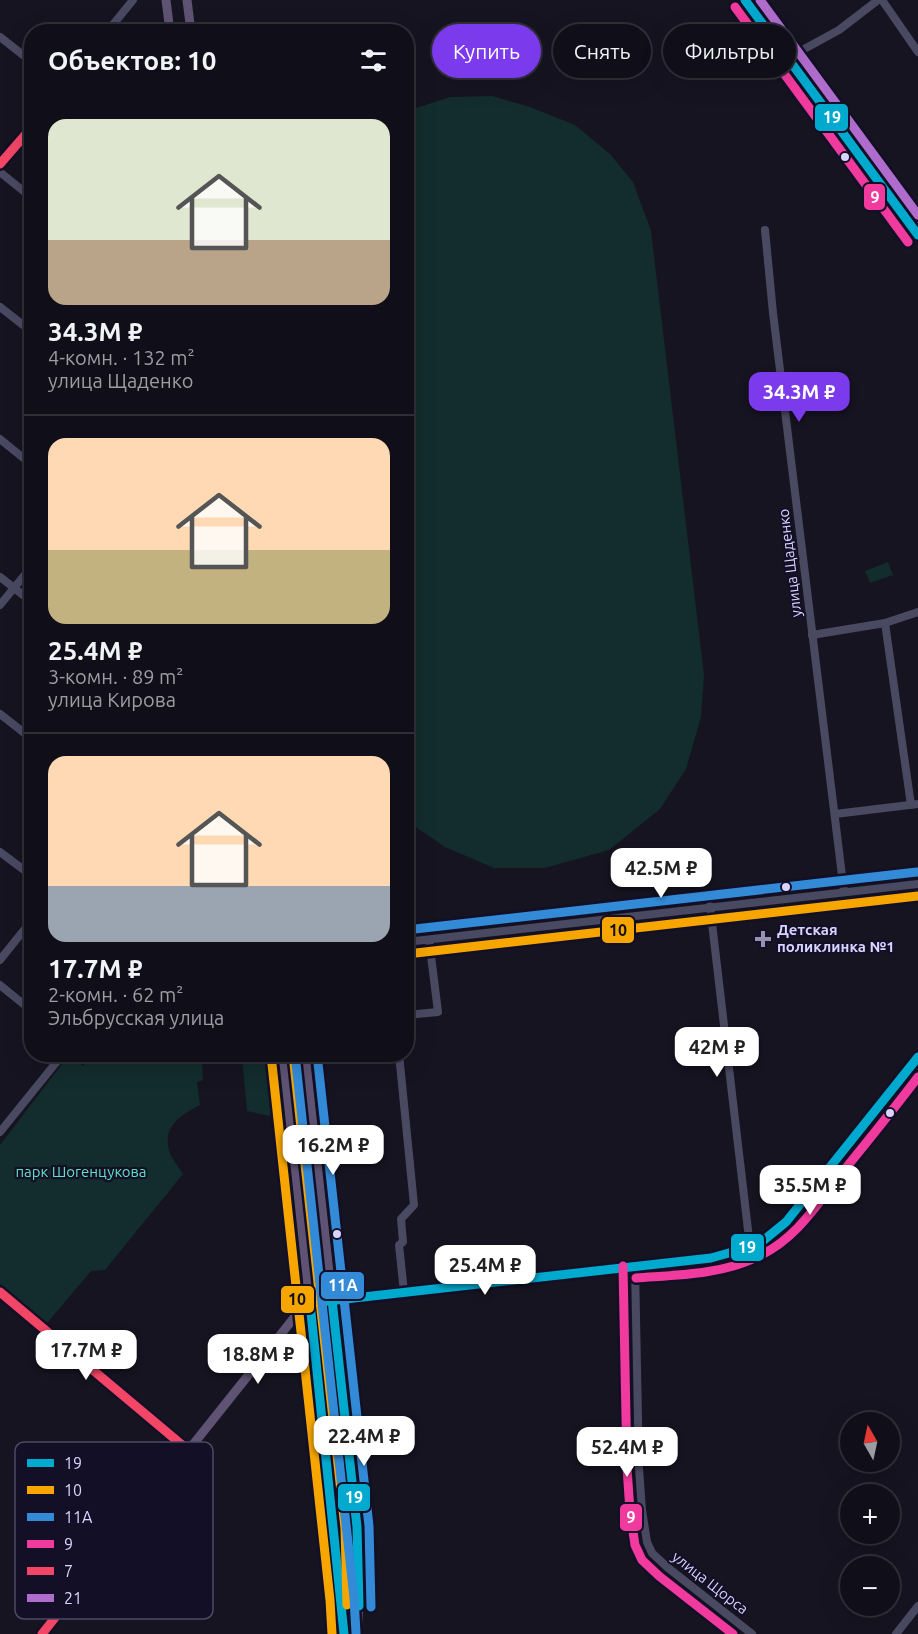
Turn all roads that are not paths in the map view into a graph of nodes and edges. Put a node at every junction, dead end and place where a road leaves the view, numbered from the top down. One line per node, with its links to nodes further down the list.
1 (166, 0): 8 (main road)
2 (187, 0): 9 (main road)
3 (745, 0): 22 (main road)
4 (755, 0): 10 (main road)
5 (880, 0): 12 (street); 13 (street)
6 (129, 1): 7 (street)
7 (113, 24)
8 (169, 24)
9 (189, 24)
10 (773, 24)
11 (0, 37): 15 (street)
12 (918, 52)
13 (796, 53)
14 (796, 55): 20 (main road)
15 (24, 56)
16 (24, 136): 17 (street)
17 (0, 164)
18 (0, 172): 19 (street)
19 (24, 192)
20 (918, 221)
21 (765, 230): 34 (street, улица Щаденко)
22 (918, 235)
23 (0, 307): 24 (street)
24 (24, 326)
25 (0, 439): 26 (street)
26 (24, 458)
27 (24, 576): 29 (street)
28 (0, 577): 29 (street)
29 (14, 588): 30 (street); 31 (street)
30 (24, 596)
31 (0, 605)
32 (918, 612): 33 (street)
33 (885, 623): 34 (street); 37 (street)
34 (812, 635): 38 (street, улица Щаденко)
35 (0, 714): 36 (street)
36 (24, 733)
37 (915, 804): 38 (street)
38 (835, 814): 42 (street, улица Щаденко)
39 (0, 852): 40 (street)
40 (24, 870)
41 (918, 884): 42 (street)
42 (844, 892): 43 (street)
43 (710, 906): 45 (street); 57 (street)
44 (24, 930): 47 (street)
45 (429, 940): 46 (street); 50 (street)
46 (414, 941)
47 (0, 960)
48 (0, 985): 49 (street)
49 (24, 1004)
50 (414, 1014)
51 (918, 1057): 57 (main road)
52 (57, 1062): 56 (street)
53 (284, 1062): 62 (main road)
54 (306, 1062): 61 (main road)
55 (400, 1062): 60 (street)
56 (0, 1132)
57 (750, 1247): 58 (main road)
58 (635, 1266): 60 (main road); 70 (street, улица Щорса)
59 (0, 1292): 63 (street)
60 (404, 1292): 61 (main road)
61 (332, 1300): 62 (main road); 69 (main road)
62 (310, 1303): 64 (main road); 68 (main road)
63 (178, 1442)
64 (194, 1442)
65 (918, 1606): 71 (street)
66 (54, 1619): 67 (main road)
67 (42, 1634)
68 (344, 1634)
69 (357, 1634)
70 (752, 1634)
71 (896, 1634)

